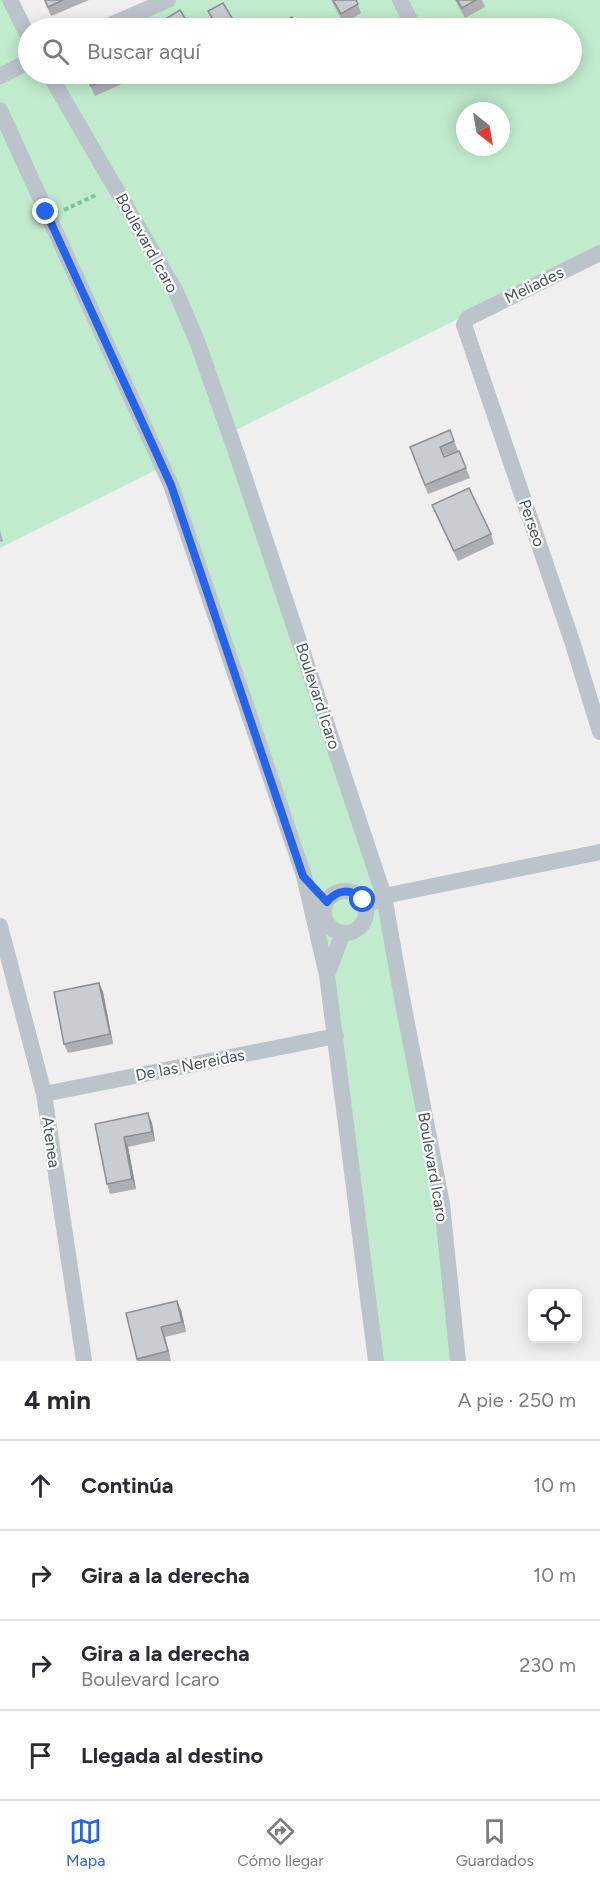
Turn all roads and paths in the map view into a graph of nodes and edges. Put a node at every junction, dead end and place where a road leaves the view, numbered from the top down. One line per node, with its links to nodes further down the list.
1 (10, 0): 4 (street)
2 (168, 0): 5 (street)
3 (400, 0): 6 (street)
4 (19, 18)
5 (126, 18)
6 (409, 18)
7 (18, 67): 8 (street)
8 (0, 76)
9 (55, 84): 11 (street, Boulevard Icaro)
10 (0, 110): 12 (street)
11 (115, 185): 12 (path); 18 (street, Boulevard Icaro)
12 (49, 218): 17 (street)
13 (600, 253): 14 (street, Meliades)
14 (468, 318): 15 (street, Perseo)
15 (600, 732)
16 (600, 852): 18 (street)
17 (303, 876): 19 (street); 23 (street)
18 (384, 896): 20 (street); 28 (street, Boulevard Icaro)
19 (327, 902): 20 (street); 22 (street)
20 (366, 906): 22 (street)
21 (0, 926): 25 (street, Atenea)
22 (343, 933): 23 (street)
23 (327, 975): 24 (street)
24 (336, 1036): 25 (street, De las Nereidas); 27 (street)
25 (44, 1094): 26 (street, Atenea)
26 (84, 1361)
27 (376, 1361)
28 (458, 1361)

